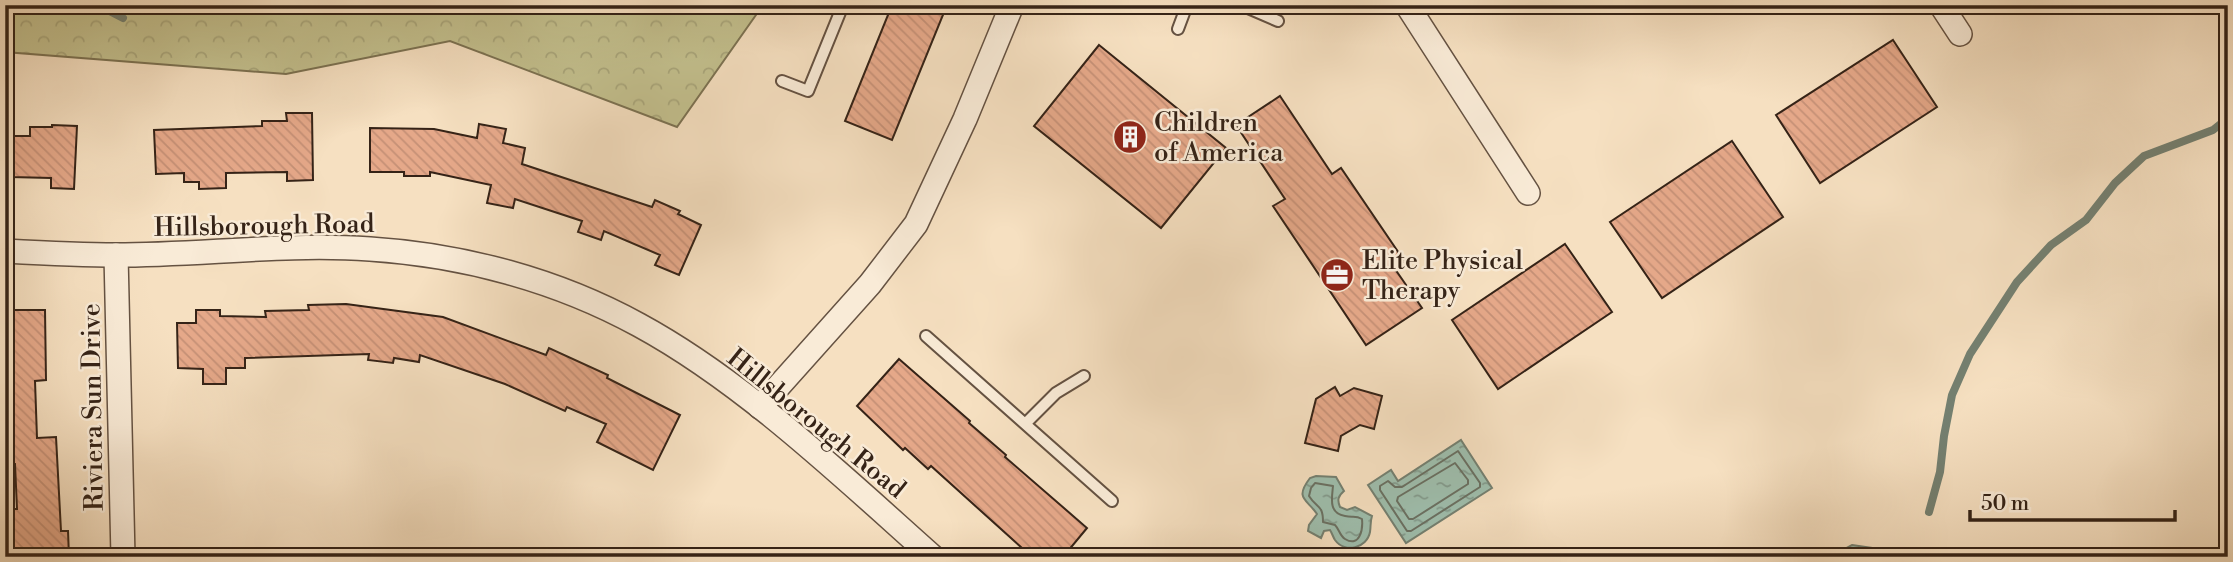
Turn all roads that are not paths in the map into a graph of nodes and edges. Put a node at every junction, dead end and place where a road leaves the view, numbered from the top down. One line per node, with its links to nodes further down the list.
1 (843, 5): 10 (lane)
2 (1012, 5): 16 (street)
3 (1187, 5): 8 (lane)
4 (1241, 5): 7 (lane)
5 (1407, 5): 11 (street)
6 (1941, 5): 9 (street)
7 (1278, 21)
8 (1178, 29)
9 (1960, 34)
10 (782, 81)
11 (1528, 193)
12 (5, 251): 13 (street, Hillsborough Road)
13 (116, 255): 16 (street, Hillsborough Road); 19 (street, Riviera Sun Drive)
14 (926, 336): 17 (lane)
15 (1084, 376): 17 (lane)
16 (760, 407): 20 (street, Hillsborough Road)
17 (1026, 423): 18 (lane)
18 (1112, 501)
19 (124, 557)
20 (933, 557)

